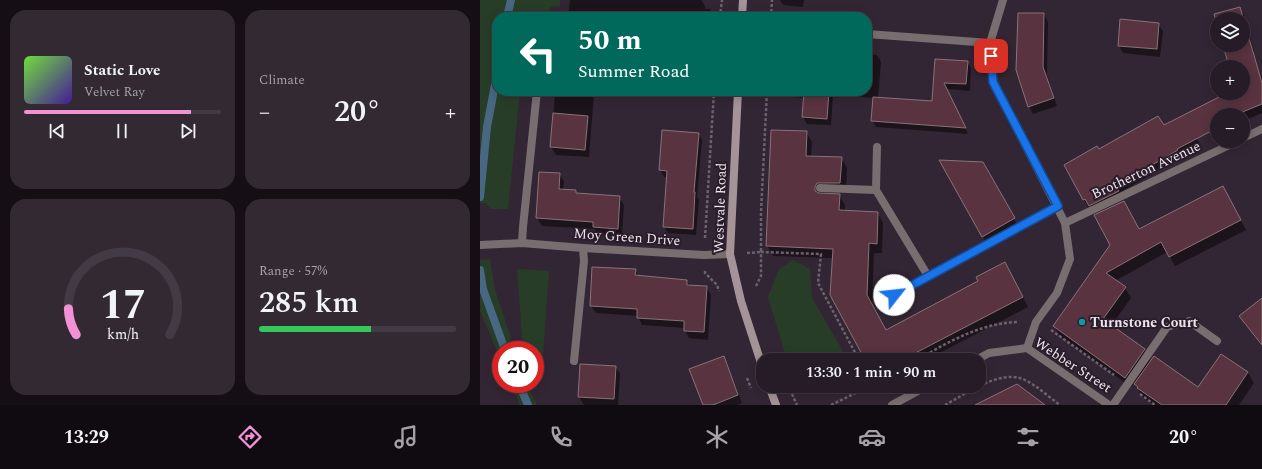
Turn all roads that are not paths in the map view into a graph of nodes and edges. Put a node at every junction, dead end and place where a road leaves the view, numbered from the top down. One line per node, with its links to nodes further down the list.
1 (743, 0): 3 (street)
2 (1003, 0): 5 (street)
3 (742, 12)
4 (872, 34): 5 (street)
5 (990, 43): 14 (street)
6 (536, 96): 16 (street)
7 (738, 96): 19 (street, Westvale Road)
8 (1262, 129): 9 (street)
9 (1250, 135)
10 (877, 147): 13 (street)
11 (1223, 148): 15 (street, Brotherton Avenue)
12 (820, 188): 13 (street)
13 (876, 190): 20 (street)
14 (1058, 206): 15 (street); 20 (street)
15 (1065, 223): 23 (street)
16 (522, 242): 17 (street, Moy Green Drive); 18 (street, Moy Green Drive)
17 (480, 245)
18 (584, 248): 19 (street, Moy Green Drive); 26 (street)
19 (730, 254): 24 (street, Westvale Road)
20 (928, 276): 21 (street)
21 (894, 295)
22 (1217, 341): 32 (street)
23 (1026, 348): 25 (street, Webber Street); 31 (street, Webber Street)
24 (758, 353)
25 (986, 354)
26 (574, 361)
27 (772, 393): 29 (street)
28 (914, 393): 30 (street)
29 (776, 405)
30 (892, 405)
31 (1109, 405)
32 (1112, 405)

